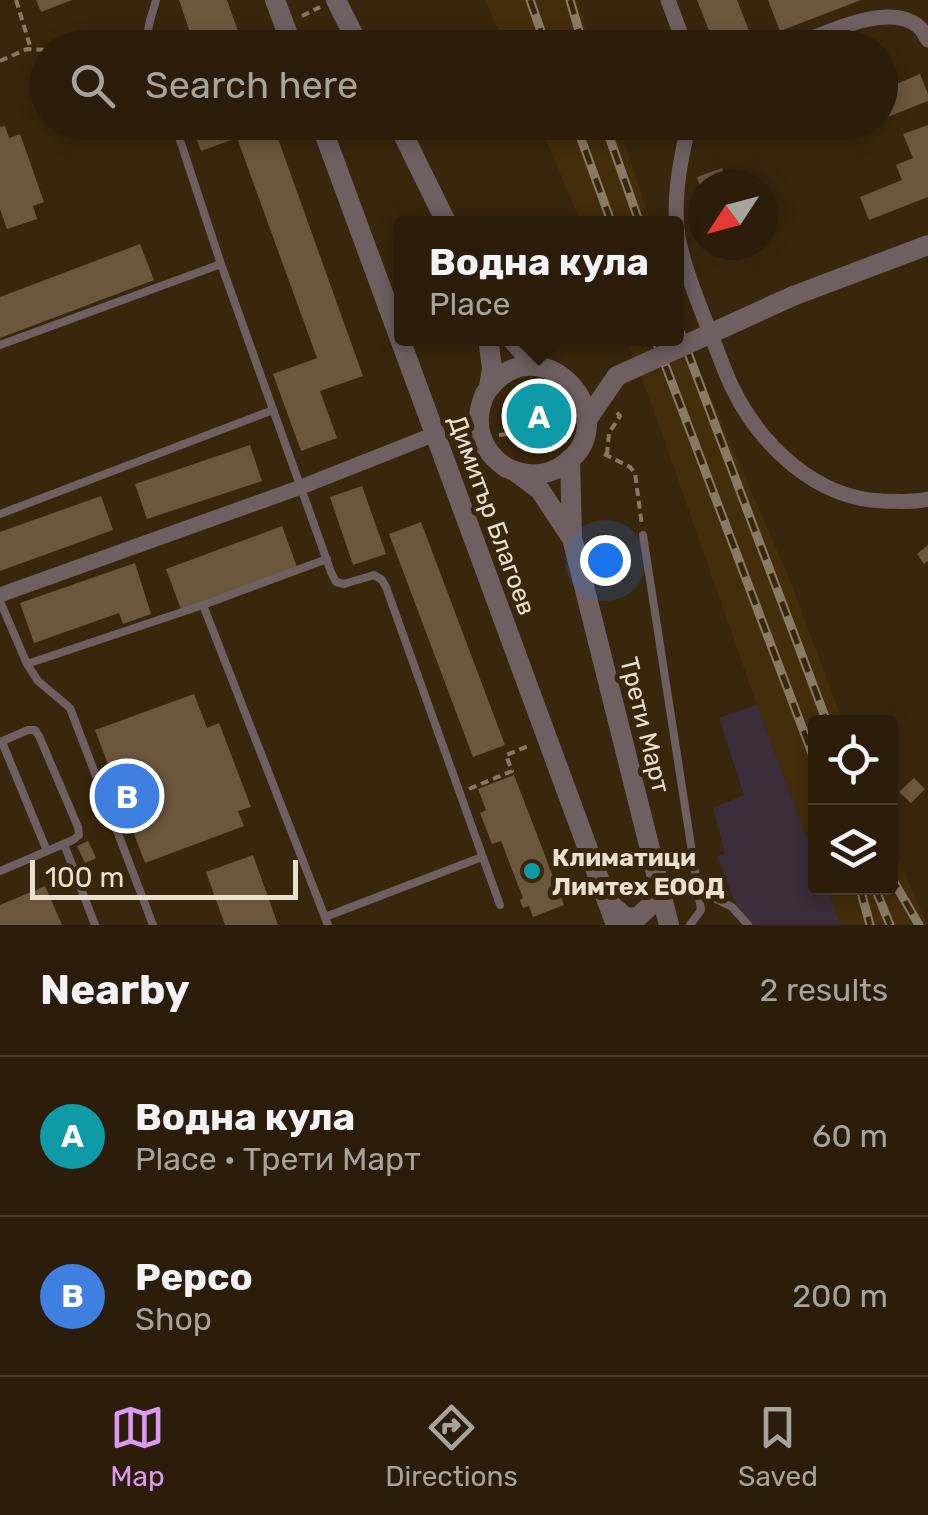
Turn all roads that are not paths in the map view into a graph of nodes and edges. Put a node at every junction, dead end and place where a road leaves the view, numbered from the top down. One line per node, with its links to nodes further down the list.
1 (156, 0): 5 (lane)
2 (275, 0): 6 (street)
3 (335, 0): 7 (street)
4 (668, 0): 8 (street)
5 (148, 30)
6 (286, 30)
7 (351, 30)
8 (679, 30)
9 (838, 30): 10 (street)
10 (928, 40)
11 (180, 140): 19 (lane)
12 (327, 140): 20 (street, Димитър Благоев)
13 (406, 140): 15 (street)
14 (686, 140): 16 (street)
15 (443, 216)
16 (677, 216)
17 (928, 244): 25 (street, bridge)
18 (684, 259): 37 (street)
19 (220, 264): 21 (lane); 31 (lane)
20 (394, 323)
21 (0, 345)
22 (403, 346): 33 (street, Димитър Благоев)
23 (489, 346): 30 (street)
24 (518, 346): 27 (street)
25 (684, 346)
26 (684, 346): 28 (street, bridge)
27 (542, 367): 29 (street); 30 (street)
28 (618, 376): 29 (street); 32 (street)
29 (566, 378): 32 (street)
30 (487, 390): 35 (street, bridge)
31 (273, 410): 36 (lane); 38 (lane)
32 (586, 421): 34 (street)
33 (435, 434): 36 (street); 52 (street, Димитър Благоев)
34 (570, 459): 35 (street); 40 (street, Трети Март)
35 (511, 470): 40 (street, Трети Март)
36 (302, 486): 41 (lane); 42 (street)
37 (925, 500)
38 (0, 514)
39 (643, 535): 51 (lane)
40 (572, 538): 50 (street, Трети Март)
41 (326, 558): 43 (lane); 48 (lane)
42 (0, 598): 44 (lane)
43 (204, 605): 44 (lane); 54 (lane)
44 (26, 664): 56 (lane)
45 (1, 742): 46 (lane); 47 (lane)
46 (64, 844): 47 (lane); 55 (lane)
47 (48, 850): 49 (lane)
48 (482, 857): 53 (lane); 54 (lane)
49 (1, 867)
50 (660, 884): 52 (street); 58 (street, Трети Март)
51 (698, 890): 59 (lane); 60 (lane)
52 (607, 900): 57 (street, Димитър Благоев)
53 (500, 905)
54 (326, 921)
55 (95, 925)
56 (154, 925)
57 (616, 925)
58 (669, 925)
59 (690, 925)
60 (748, 925)

